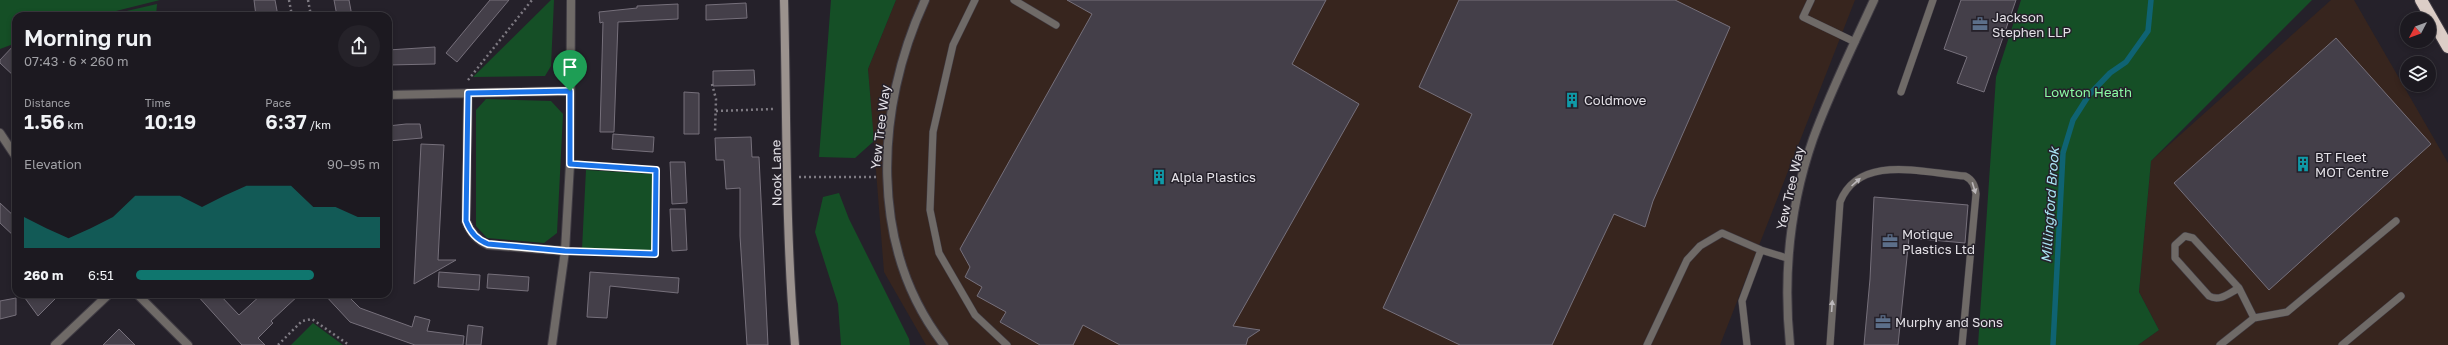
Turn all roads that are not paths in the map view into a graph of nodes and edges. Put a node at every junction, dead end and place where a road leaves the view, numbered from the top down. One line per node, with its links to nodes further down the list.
1 (571, 0): 13 (street)
2 (784, 0): 31 (street, Nook Lane)
3 (925, 0): 32 (street, Yew Tree Way)
4 (975, 0): 33 (lane)
5 (1014, 0): 10 (lane)
6 (1811, 0): 11 (lane)
7 (1874, 0): 11 (street, Yew Tree Way)
8 (1933, 0): 14 (lane)
9 (2421, 0): 12 (highway)
10 (1056, 25)
11 (1855, 42): 22 (street, Yew Tree Way)
12 (2448, 47)
13 (570, 91): 15 (street); 21 (street)
14 (1901, 92)
15 (468, 93): 16 (street); 21 (street)
16 (392, 95)
17 (0, 133): 18 (street)
18 (12, 151)
19 (2396, 221): 27 (lane)
20 (1761, 250): 22 (lane); 34 (lane); 35 (lane)
21 (565, 251): 30 (street)
22 (1787, 258): 36 (street, Yew Tree Way)
23 (2239, 288): 23 (lane); 27 (lane)
24 (2401, 296): 40 (lane)
25 (105, 298): 28 (street)
26 (141, 298): 29 (street)
27 (2254, 318): 39 (lane)
28 (55, 345)
29 (188, 345)
30 (552, 345)
31 (795, 345)
32 (944, 345)
33 (1007, 345)
34 (1647, 345)
35 (1747, 345)
36 (1790, 345)
37 (1830, 345): 38 (lane, one-way to 38)
38 (1962, 345)
39 (2220, 345)
40 (2342, 345)

